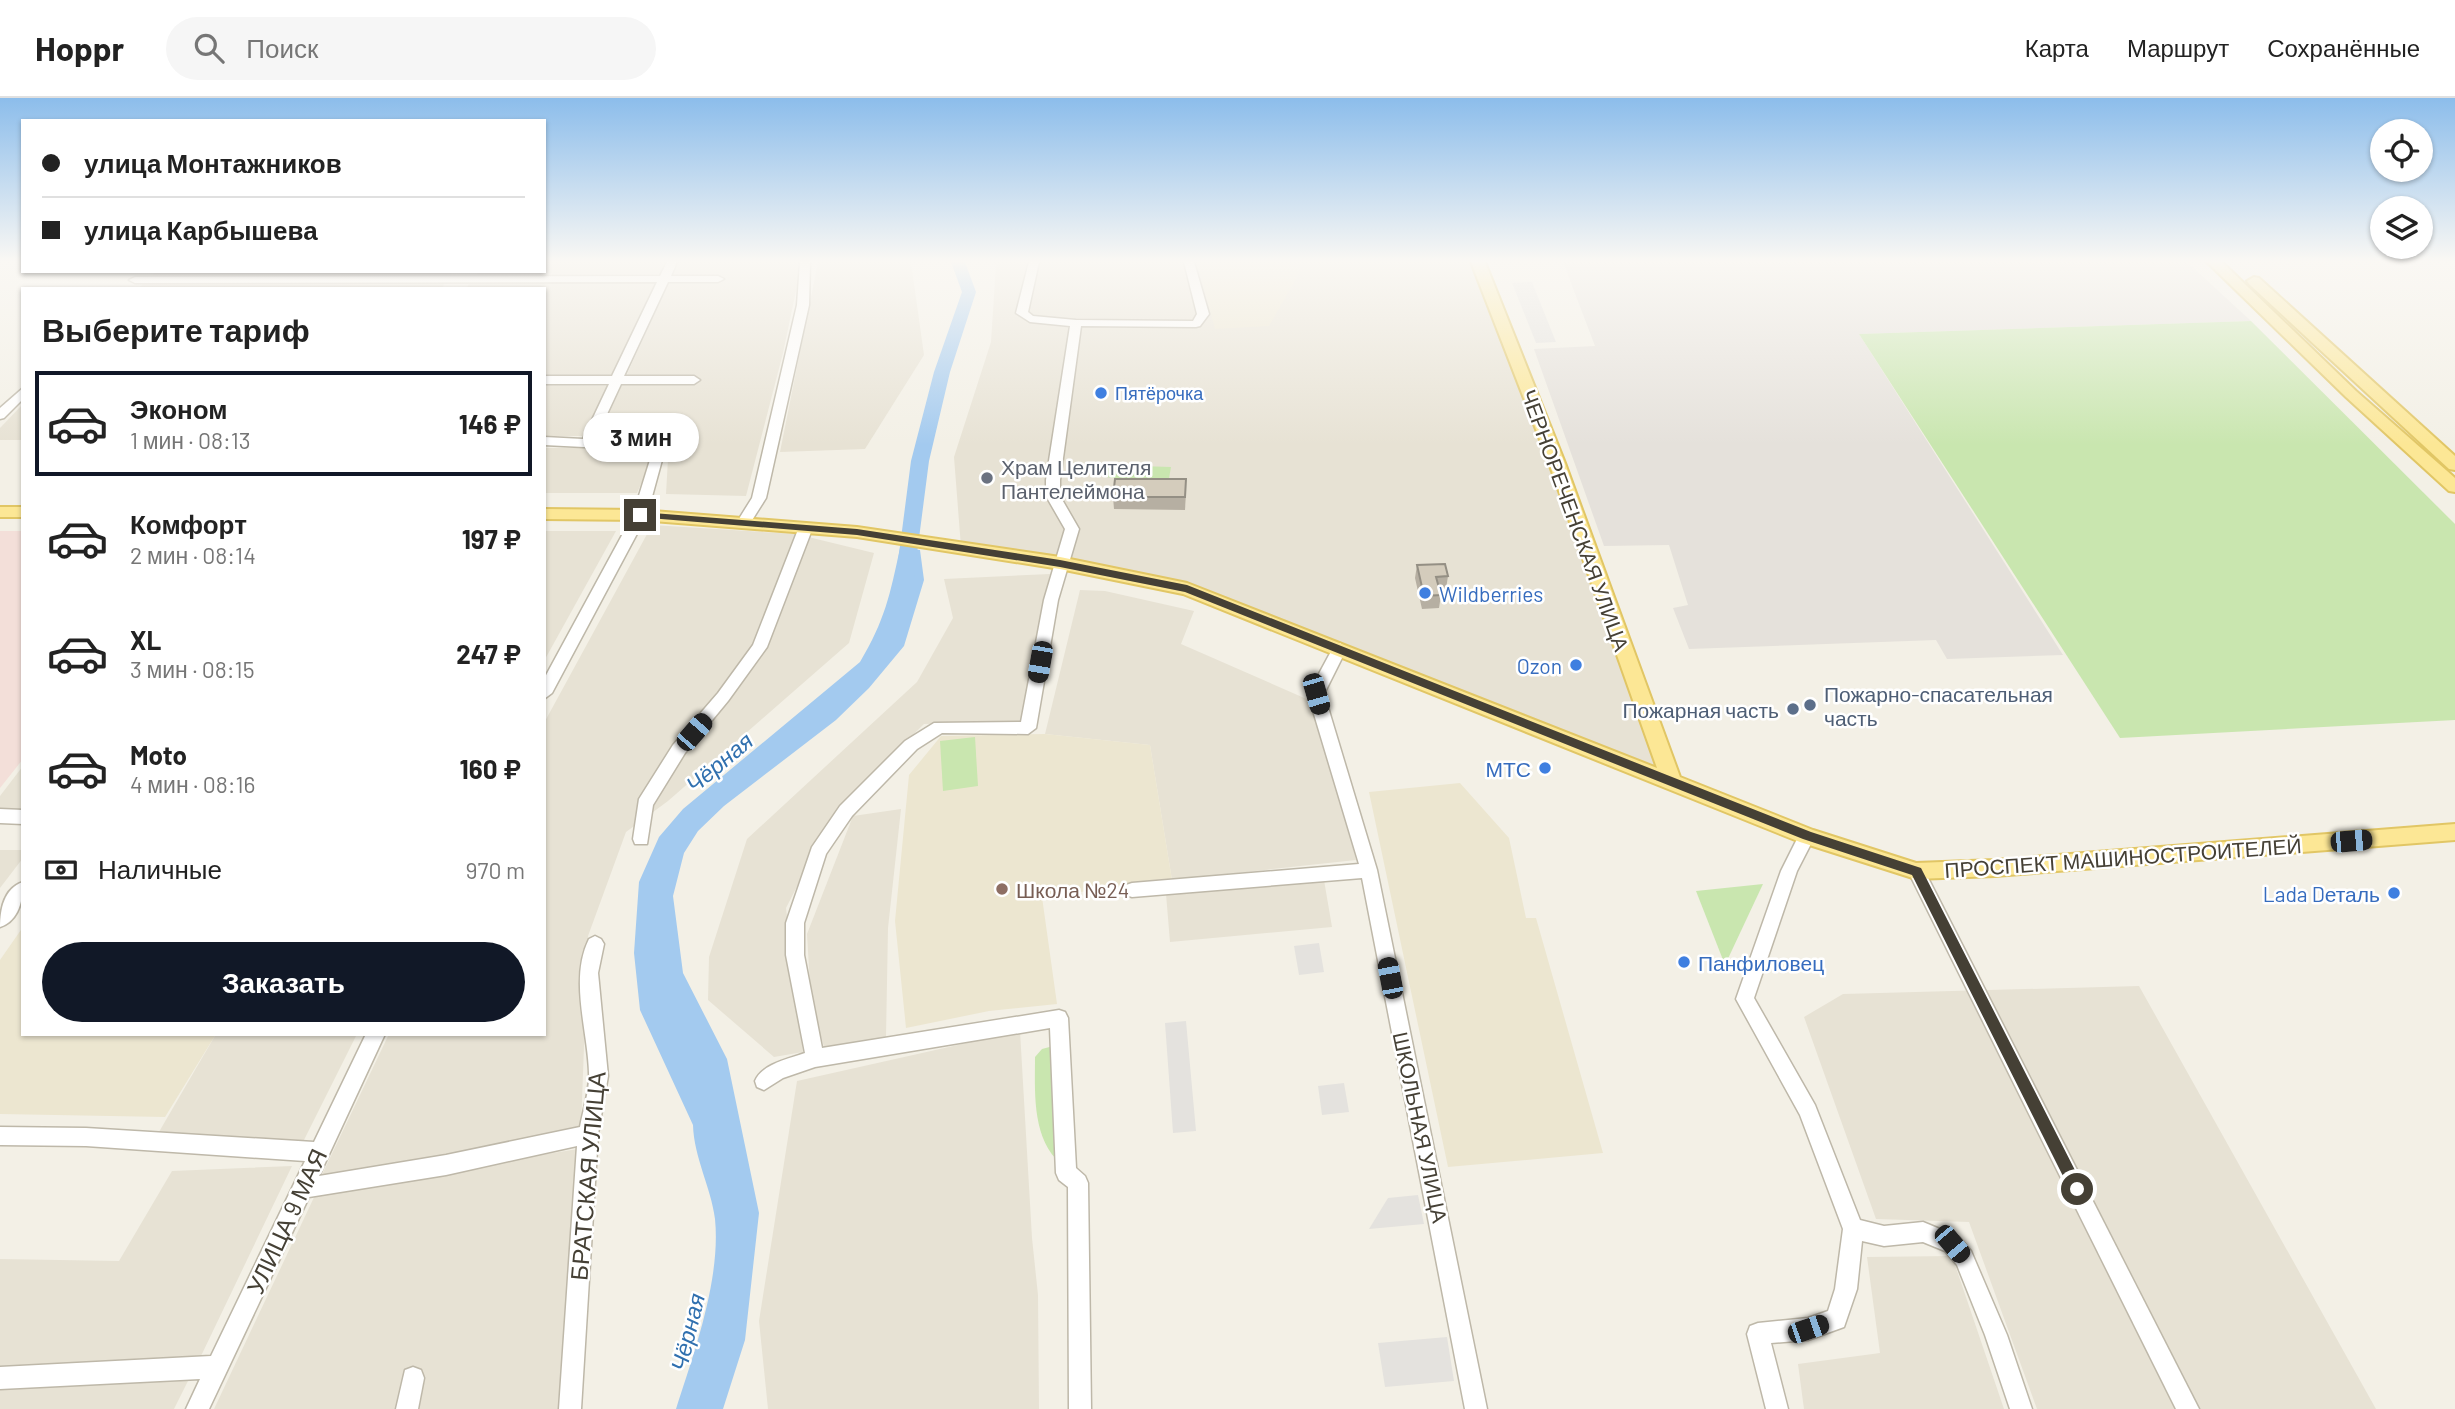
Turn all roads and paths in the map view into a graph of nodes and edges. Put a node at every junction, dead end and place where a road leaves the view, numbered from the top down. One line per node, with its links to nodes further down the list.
1 (643, 323): 10 (street)
2 (799, 323): 24 (street)
3 (1076, 323): 26 (street)
4 (1098, 323): 5 (street)
5 (1197, 323)
6 (1502, 323): 29 (main road, ЧЕРНОРЕЧЕНСКАЯ УЛИЦА)
7 (2277, 323): 13 (main road)
8 (2299, 323): 14 (main road)
9 (546, 380): 10 (street)
10 (617, 380): 11 (street); 17 (street)
11 (694, 380)
12 (21, 394): 15 (street)
13 (2351, 394): 14 (main road); 19 (main road)
14 (2375, 394): 18 (main road)
15 (0, 415)
16 (546, 441): 17 (street)
17 (588, 441): 23 (street)
18 (2455, 465)
19 (2455, 487)
20 (0, 512): 21 (main road)
21 (21, 512)
22 (546, 514): 23 (main road)
23 (640, 515): 24 (main road); 28 (street)
24 (744, 523): 25 (main road)
25 (806, 527): 26 (main road); 34 (street)
26 (1060, 563): 27 (main road); 42 (street)
27 (1340, 648): 29 (main road); 35 (street, ШКОЛЬНАЯ УЛИЦА)
28 (546, 689)
29 (1671, 780): 33 (main road)
30 (0, 816): 31 (street)
31 (21, 817)
32 (2455, 832): 36 (main road, ПРОСПЕКТ МАШИНОСТРОИТЕЛЕЙ)
33 (1807, 836): 36 (main road); 48 (street)
34 (641, 839)
35 (1369, 870): 37 (street); 56 (street, ШКОЛЬНАЯ УЛИЦА)
36 (1916, 871): 59 (street)
37 (1132, 890)
38 (21, 892): 39 (street)
39 (0, 920)
40 (595, 944): 44 (street, БРАТСКАЯ УЛИЦА)
41 (375, 1036): 46 (street, УЛИЦА 9 МАЯ)
42 (815, 1058): 43 (street); 55 (street)
43 (764, 1081)
44 (588, 1134): 47 (street); 54 (street, БРАТСКАЯ УЛИЦА)
45 (0, 1136): 46 (street)
46 (319, 1152): 47 (street, УЛИЦА 9 МАЯ)
47 (302, 1188): 49 (street, УЛИЦА 9 МАЯ)
48 (1853, 1229): 57 (street); 58 (street)
49 (217, 1367): 50 (street); 52 (street, УЛИЦА 9 МАЯ)
50 (0, 1378)
51 (413, 1378): 53 (street)
52 (197, 1409)
53 (407, 1409)
54 (570, 1409)
55 (1080, 1409)
56 (1476, 1409)
57 (1777, 1409)
58 (2021, 1409)
59 (2188, 1409)

